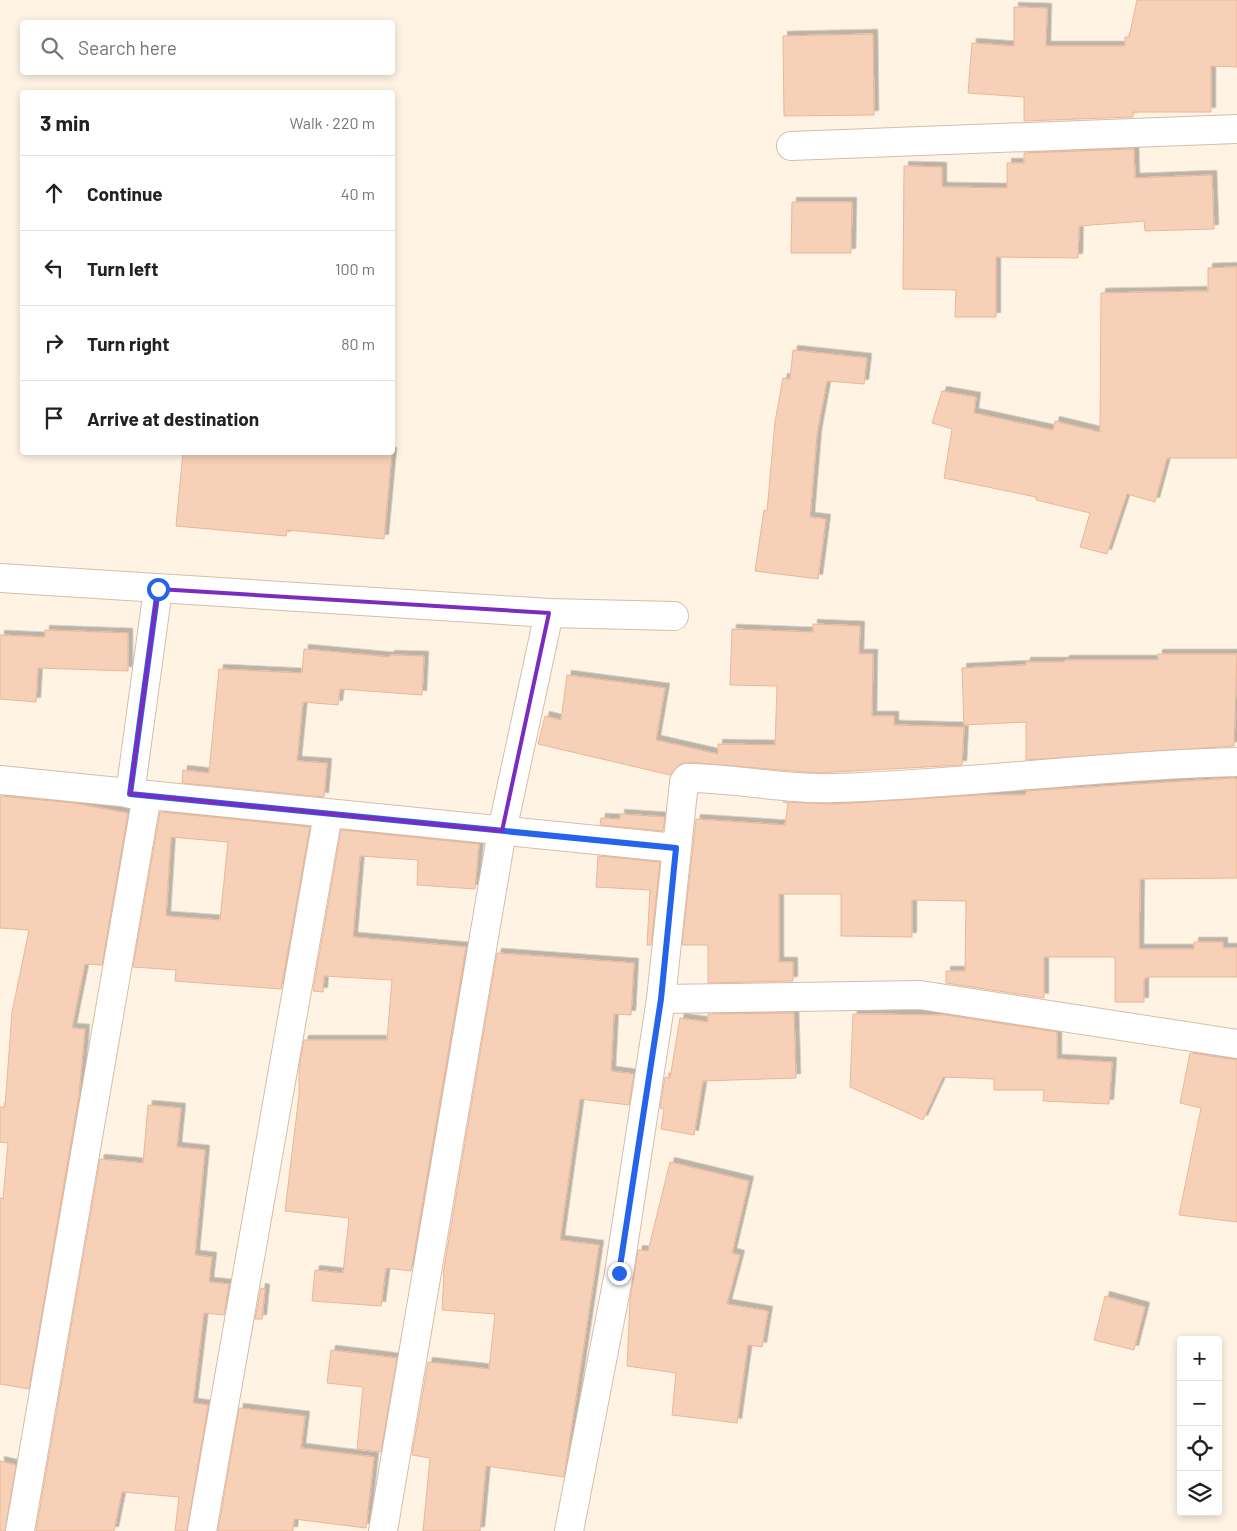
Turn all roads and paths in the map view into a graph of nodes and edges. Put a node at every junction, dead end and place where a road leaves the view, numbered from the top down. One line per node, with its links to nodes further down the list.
1 (1237, 129): 2 (street)
2 (791, 146)
3 (0, 578): 4 (street)
4 (158, 589): 5 (street); 9 (street)
5 (548, 613): 6 (street); 11 (street)
6 (674, 616)
7 (1237, 762): 12 (street)
8 (0, 780): 9 (street)
9 (139, 794): 10 (street); 15 (street)
10 (328, 814): 11 (street); 16 (street)
11 (502, 831): 12 (street); 17 (street)
12 (676, 848): 13 (street)
13 (661, 999): 14 (street); 18 (street)
14 (1237, 1044)
15 (20, 1531)
16 (202, 1531)
17 (383, 1531)
18 (569, 1531)

